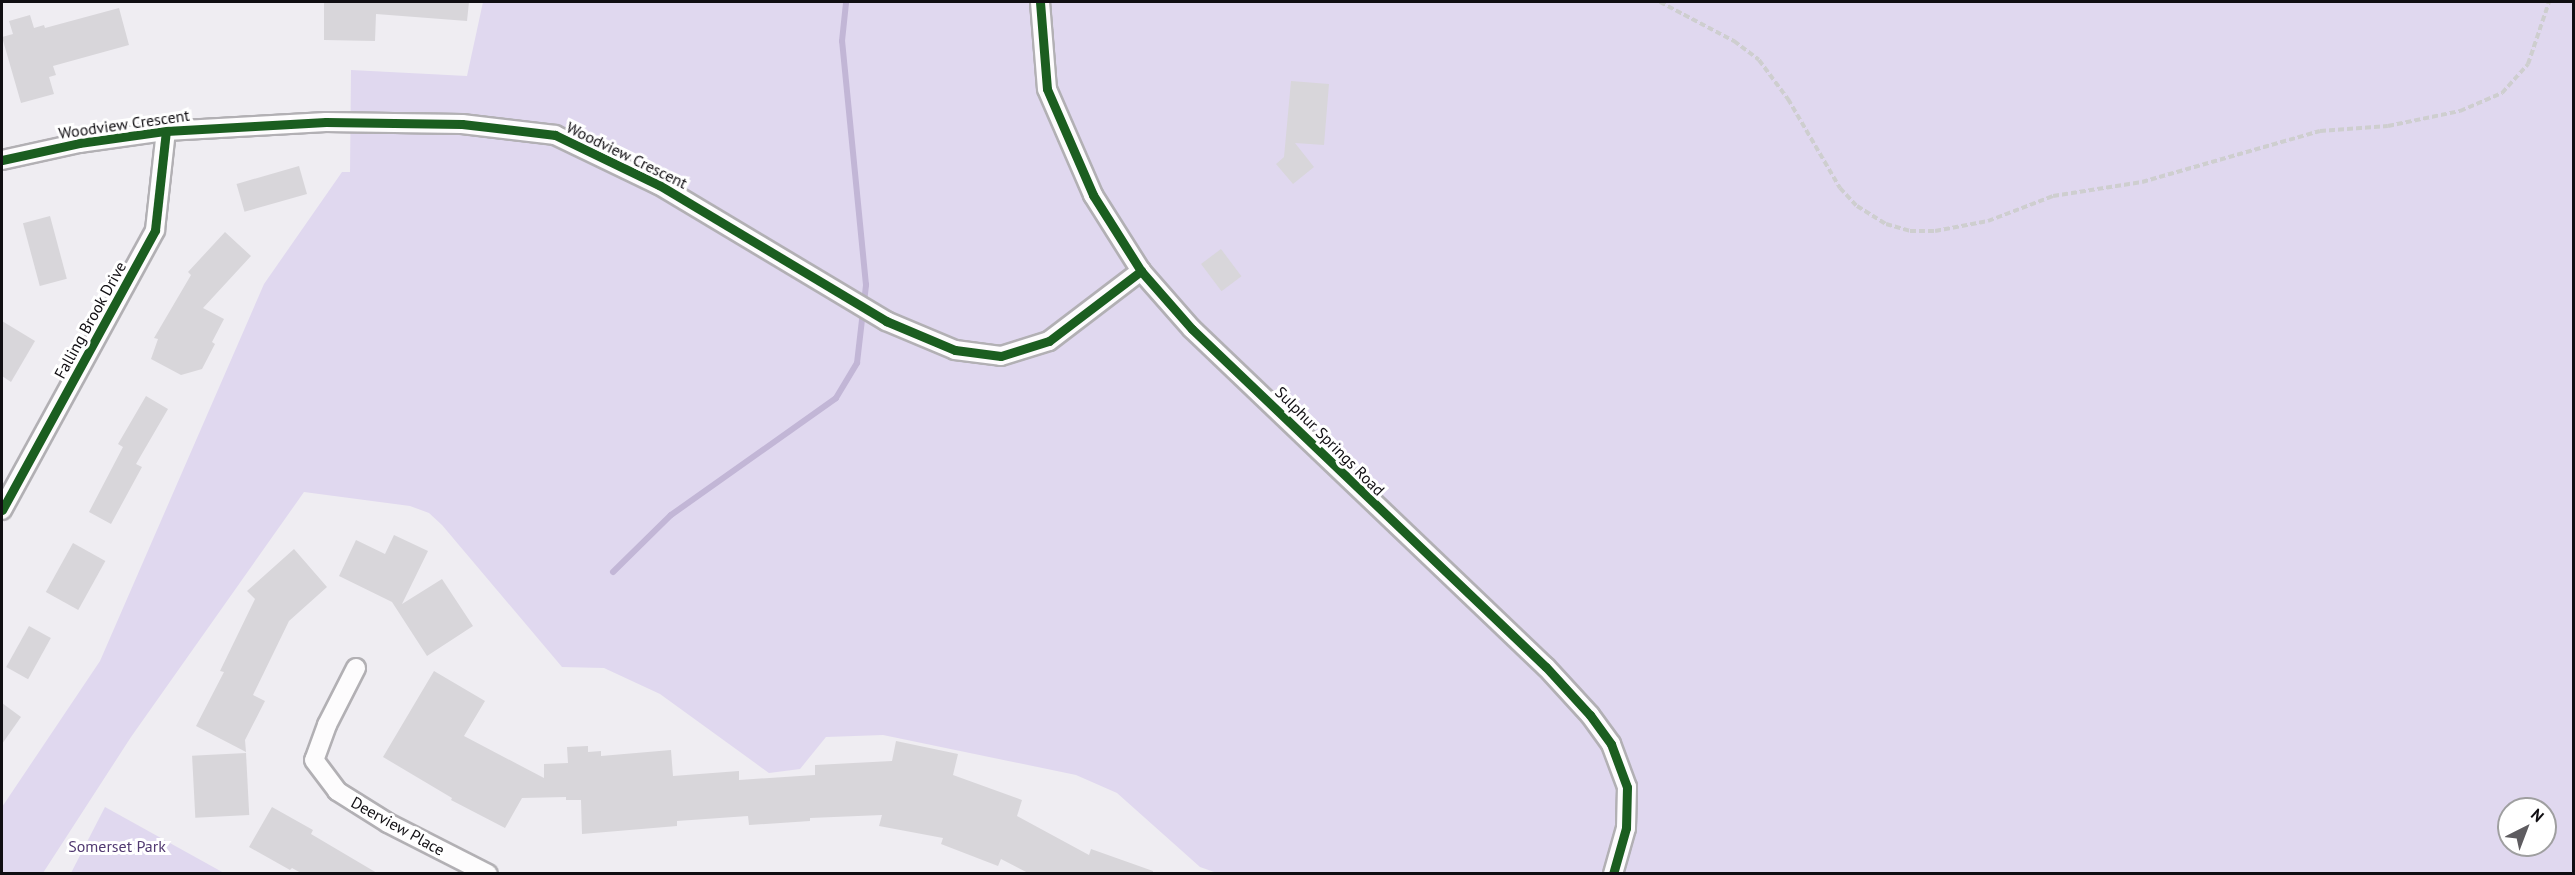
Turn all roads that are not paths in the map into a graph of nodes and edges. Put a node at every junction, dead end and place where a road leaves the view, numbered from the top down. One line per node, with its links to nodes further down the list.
1 (1041, 2): 4 (street, Sulphur Springs Road)
2 (166, 131): 3 (street, Woodview Crescent); 4 (street, Woodview Crescent); 5 (street, Falling Brook Drive)
3 (2, 160)
4 (1141, 271): 8 (street, Sulphur Springs Road)
5 (2, 510)
6 (356, 668): 7 (street, Deerview Place)
7 (488, 873)
8 (1613, 873)

